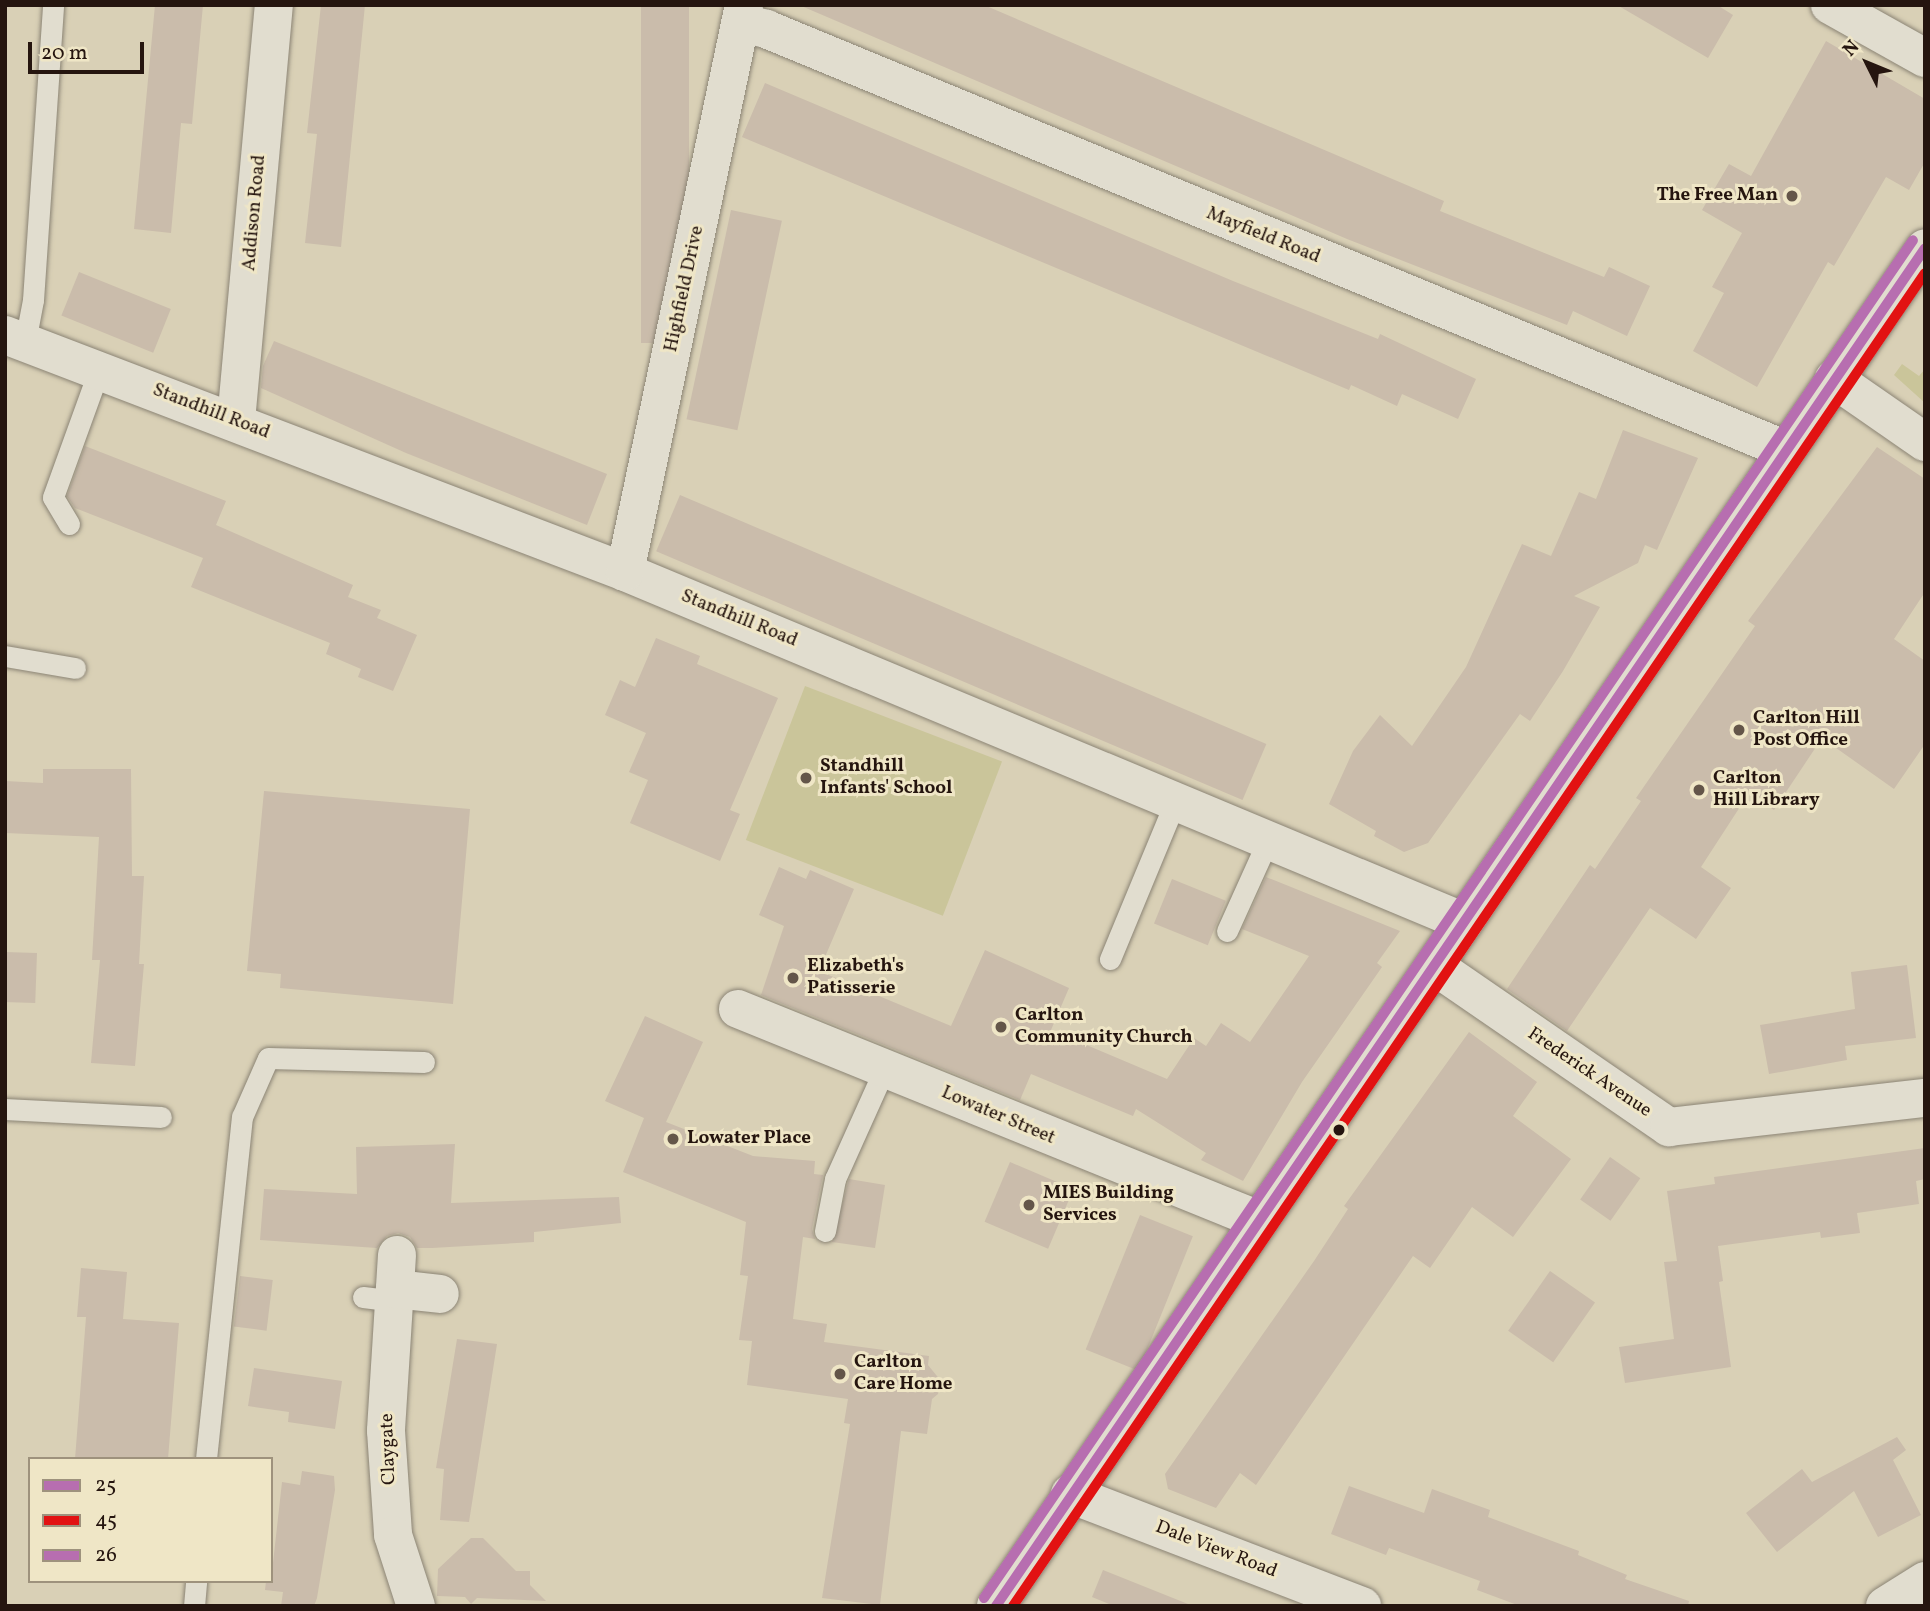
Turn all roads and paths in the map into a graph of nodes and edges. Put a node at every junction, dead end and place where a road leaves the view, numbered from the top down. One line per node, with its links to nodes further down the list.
1 (53, 5): 7 (lane)
2 (274, 5): 10 (street, Addison Road)
3 (1830, 5): 5 (street)
4 (743, 14): 12 (street, Mayfield Road); 14 (street, Highfield Drive)
5 (1925, 58)
6 (1925, 248): 9 (street)
7 (15, 338): 8 (street, Standhill Road)
8 (99, 370): 10 (street, Standhill Road); 13 (lane)
9 (1834, 379): 11 (street); 12 (street)
10 (236, 421): 14 (street, Standhill Road)
11 (1925, 442)
12 (1784, 449): 19 (street)
13 (69, 524)
14 (625, 572): 17 (street, Standhill Road)
15 (5, 656): 16 (lane)
16 (75, 668)
17 (1175, 802): 18 (street, Standhill Road); 21 (lane)
18 (1268, 840): 19 (street, Standhill Road); 20 (lane)
19 (1464, 922): 22 (street)
20 (1227, 931)
21 (1110, 959)
22 (1436, 967): 26 (street, Frederick Avenue); 29 (street)
23 (738, 1009): 25 (street, Lowater Street)
24 (424, 1062): 32 (lane)
25 (885, 1068): 29 (street, Lowater Street); 30 (lane)
26 (1925, 1098)
27 (5, 1109): 28 (lane)
28 (161, 1117)
29 (1259, 1220): 33 (street)
30 (825, 1231)
31 (440, 1294): 37 (street, Claygate)
32 (205, 1457)
33 (1070, 1494): 38 (street); 39 (street, Dale View Road)
34 (1925, 1581): 40 (street)
35 (196, 1583): 36 (lane)
36 (194, 1606)
37 (416, 1606)
38 (996, 1606)
39 (1362, 1606)
40 (1885, 1606)

